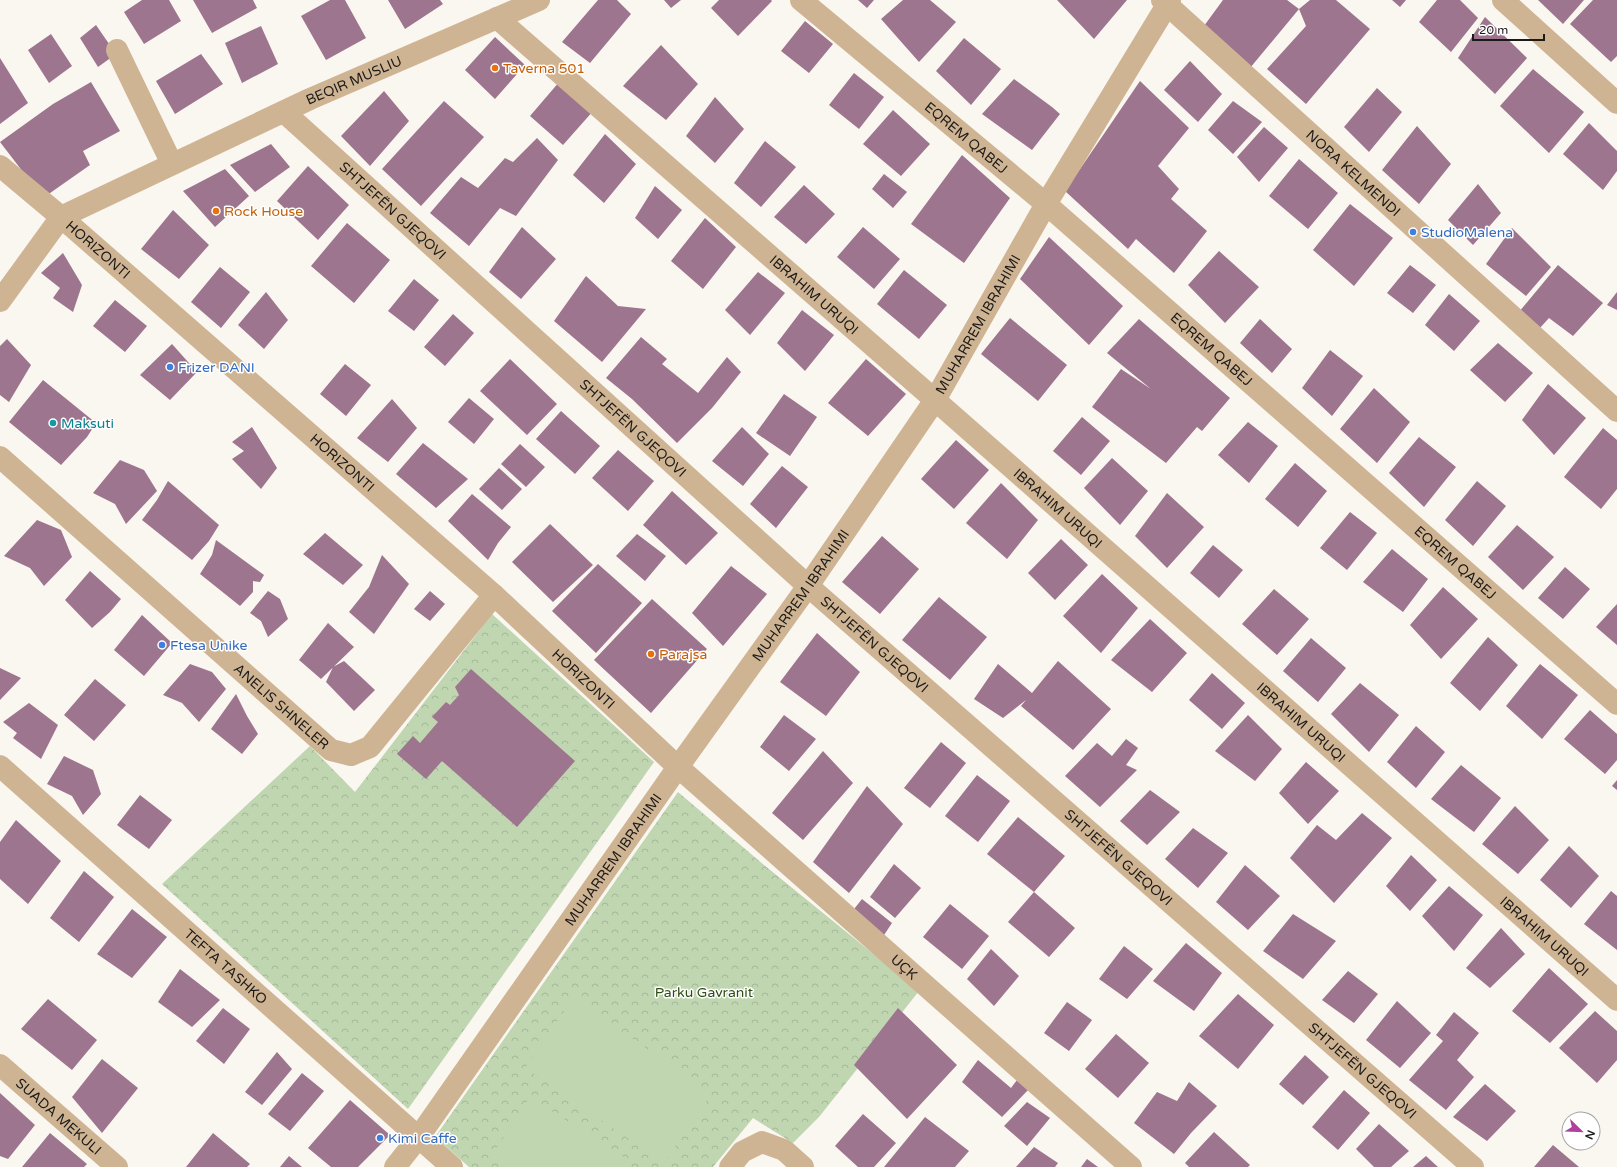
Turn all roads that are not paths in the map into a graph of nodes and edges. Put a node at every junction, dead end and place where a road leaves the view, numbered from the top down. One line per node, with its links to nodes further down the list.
1 (539, 0): 5 (street, BEQIR MUSLIU)
2 (801, 0): 11 (street, EQREM QABEJ)
3 (1503, 0): 7 (street)
4 (1166, 2): 11 (street, MUHARREM IBRAHIMI); 15 (street, NORA KELMENDI)
5 (497, 18): 8 (street, BEQIR MUSLIU); 14 (street, IBRAHIM URUQI)
6 (117, 50): 9 (street)
7 (1617, 103)
8 (284, 112): 9 (street, BEQIR MUSLIU); 17 (street, SHTJEFËN GJEQOVI)
9 (172, 164): 12 (street, BEQIR MUSLIU)
10 (0, 166): 12 (street, HORIZONTI)
11 (1046, 204): 14 (street, MUHARREM IBRAHIMI); 19 (street, EQREM QABEJ)
12 (61, 217): 13 (street, BEQIR MUSLIU); 18 (street, HORIZONTI)
13 (0, 301)
14 (935, 400): 17 (street, MUHARREM IBRAHIMI); 22 (street, IBRAHIM URUQI)
15 (1617, 411)
16 (0, 457): 18 (street, ANELIS SHNELER)
17 (808, 586): 21 (street, MUHARREM IBRAHIMI); 31 (street, SHTJEFËN GJEQOVI)
18 (494, 594): 21 (street, HORIZONTI)
19 (1617, 704)
20 (0, 766): 24 (street, TEFTA TASHKO)
21 (678, 766): 24 (street, MUHARREM IBRAHIMI); 30 (street, UÇK)
22 (1617, 1000)
23 (0, 1065): 25 (street, SUADA MEKULI)
24 (418, 1138): 26 (street, MUHARREM IBRAHIMI); 27 (street, TEFTA TASHKO)
25 (117, 1167)
26 (396, 1167)
27 (452, 1167)
28 (730, 1167): 29 (street)
29 (803, 1167)
30 (1131, 1167)
31 (1473, 1167)

